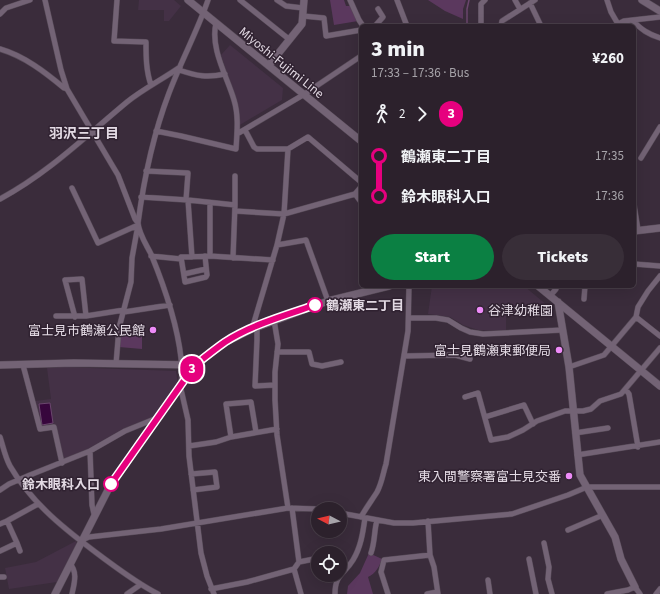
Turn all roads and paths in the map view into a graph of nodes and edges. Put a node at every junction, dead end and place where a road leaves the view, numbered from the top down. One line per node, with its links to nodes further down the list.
1 (30, 0): 21 (street)
2 (45, 0): 43 (street)
3 (117, 0): 42 (street)
4 (188, 0): 20 (main road, Miyoshi-Fujimi Line)
5 (208, 0): 20 (street)
6 (277, 0): 16 (street)
7 (304, 0): 16 (main road)
8 (350, 0): 26 (street)
9 (397, 0): 28 (street)
10 (485, 0): 29 (street)
11 (515, 0): 18 (street)
12 (607, 0): 32 (street)
13 (642, 0): 19 (main road)
14 (243, 1): 36 (street)
15 (532, 2): 18 (street); 31 (street)
16 (303, 8): 22 (main road)
17 (378, 9): 27 (street)
18 (520, 9): 30 (street)
19 (660, 11)
20 (204, 13): 25 (main road, Miyoshi-Fujimi Line); 40 (street)
21 (0, 14)
22 (303, 16): 34 (street); 36 (main road)
23 (660, 17): 24 (street)
24 (633, 21): 33 (street); 35 (street)
25 (216, 23): 39 (main road, Miyoshi-Fujimi Line); 41 (street)
26 (362, 24)
27 (377, 24)
28 (406, 24)
29 (481, 24)
30 (501, 24)
31 (540, 24)
32 (616, 24)
33 (618, 24)
34 (359, 30)
35 (660, 38)
36 (290, 40): 39 (main road)
37 (0, 49): 43 (street)
38 (359, 57): 44 (street)
39 (269, 65): 44 (main road, Miyoshi-Fujimi Line)
40 (180, 68): 41 (street); 42 (street); 48 (street)
41 (225, 74): 49 (street)
42 (151, 84): 47 (street)
43 (68, 89): 47 (street)
44 (303, 95): 46 (street); 50 (main road, Miyoshi-Fujimi Line)
45 (660, 128): 52 (street)
46 (245, 130): 49 (street); 51 (street)
47 (93, 131): 60 (street); 66 (street)
48 (156, 131): 49 (street); 53 (street)
49 (237, 134)
50 (359, 140)
51 (288, 149): 55 (street); 65 (street)
52 (641, 158)
53 (146, 171): 59 (street); 62 (street)
54 (235, 176): 64 (street)
55 (359, 180)
56 (72, 188): 66 (street)
57 (359, 189): 58 (street)
58 (355, 194): 61 (street); 65 (street)
59 (141, 197): 62 (street); 66 (street)
60 (0, 198)
61 (359, 199)
62 (187, 200): 63 (street); 72 (street)
63 (210, 203): 64 (street); 71 (street)
64 (235, 208): 65 (street); 73 (street)
65 (284, 214): 69 (street)
66 (138, 224): 70 (street); 89 (street)
67 (660, 228): 68 (main road)
68 (636, 231)
69 (277, 245): 75 (street); 86 (street)
70 (151, 256): 74 (street); 88 (street)
71 (208, 256): 72 (street); 73 (street); 74 (street)
72 (192, 257): 74 (street)
73 (233, 258): 75 (street)
74 (181, 259)
75 (273, 260): 96 (street)
76 (636, 264): 77 (street)
77 (660, 266)
78 (660, 276): 93 (street)
79 (381, 288): 86 (main road)
80 (409, 288): 94 (street)
81 (540, 288): 84 (main road)
82 (556, 288): 84 (street)
83 (585, 288): 85 (street)
84 (550, 296): 87 (main road)
85 (584, 299)
86 (328, 301): 95 (main road)
87 (558, 302): 97 (main road); 99 (main road)
88 (170, 305): 89 (street); 108 (street)
89 (124, 311): 91 (street); 105 (street)
90 (56, 316): 92 (street)
91 (86, 316): 92 (street); 92 (street)
92 (75, 317)
93 (636, 317): 98 (street); 99 (street)
94 (409, 318): 97 (street); 102 (street)
95 (274, 320): 96 (main road); 101 (street)
96 (254, 328): 109 (main road); 113 (street)
97 (562, 330): 110 (main road)
98 (660, 336)
99 (612, 346): 110 (street); 111 (main road)
100 (660, 348): 111 (street)
101 (277, 352): 104 (street); 113 (street)
102 (404, 356): 103 (street); 145 (street)
103 (470, 359)
104 (341, 362)
105 (116, 364): 107 (main road); 108 (main road)
106 (0, 365): 107 (main road)
107 (23, 365): 132 (street)
108 (182, 365): 109 (main road); 112 (street)
109 (195, 365): 112 (main road)
110 (569, 367): 117 (main road)
111 (642, 371): 114 (main road); 115 (street)
112 (180, 385): 119 (main road); 128 (street)
113 (275, 385): 121 (street)
114 (660, 386)
115 (626, 390): 117 (street); 129 (street)
116 (464, 397): 118 (street)
117 (573, 411): 120 (street); 124 (main road)
118 (485, 417): 120 (street); 120 (street)
119 (157, 418): 130 (street); 142 (main road)
120 (533, 424)
121 (277, 428): 123 (street); 140 (street)
122 (608, 428): 124 (street)
123 (256, 432): 125 (street); 125 (street)
124 (575, 433): 131 (main road)
125 (231, 437): 128 (street)
126 (0, 438): 134 (street)
127 (660, 442): 129 (street)
128 (189, 446): 133 (street)
129 (638, 446): 131 (street)
130 (90, 451): 132 (street); 142 (street)
131 (577, 455): 135 (main road)
132 (62, 463): 134 (street)
133 (191, 474): 138 (street); 138 (street)
134 (19, 480): 137 (street); 139 (street)
135 (587, 487): 136 (street); 144 (main road); 148 (street)
136 (660, 487)
137 (0, 490)
138 (193, 490): 149 (street)
139 (38, 504): 147 (street); 152 (street)
140 (290, 508): 141 (street); 149 (street); 161 (street)
141 (311, 509)
142 (94, 514): 152 (main road)
143 (347, 515): 145 (street)
144 (603, 515): 151 (street); 167 (main road)
145 (363, 517): 146 (street); 163 (street)
146 (377, 520): 148 (street); 157 (street)
147 (7, 521): 150 (street); 153 (street)
148 (428, 521): 158 (street)
149 (197, 522): 152 (street); 168 (street)
150 (0, 524)
151 (568, 530)
152 (82, 541): 162 (main road); 166 (street)
153 (17, 543): 155 (street); 156 (street)
154 (544, 543): 182 (street)
155 (0, 551)
156 (20, 551)
157 (371, 553)
158 (430, 555): 170 (street); 178 (street)
159 (529, 559): 181 (street)
160 (311, 560): 161 (street)
161 (299, 562): 164 (street)
162 (70, 564): 171 (main road); 172 (street)
163 (348, 566): 177 (street)
164 (294, 569): 168 (street); 176 (street)
165 (488, 580): 180 (street)
166 (140, 585): 173 (street); 174 (street)
167 (635, 587): 183 (street); 184 (street)
168 (211, 589): 175 (street)
169 (660, 589): 185 (street)
170 (437, 593): 179 (street)
171 (55, 594)
172 (72, 594)
173 (127, 594)
174 (158, 594)
175 (214, 594)
176 (301, 594)
177 (335, 594)
178 (388, 594)
179 (427, 594)
180 (490, 594)
181 (536, 594)
182 (552, 594)
183 (607, 594)
184 (640, 594)
185 (656, 594)

